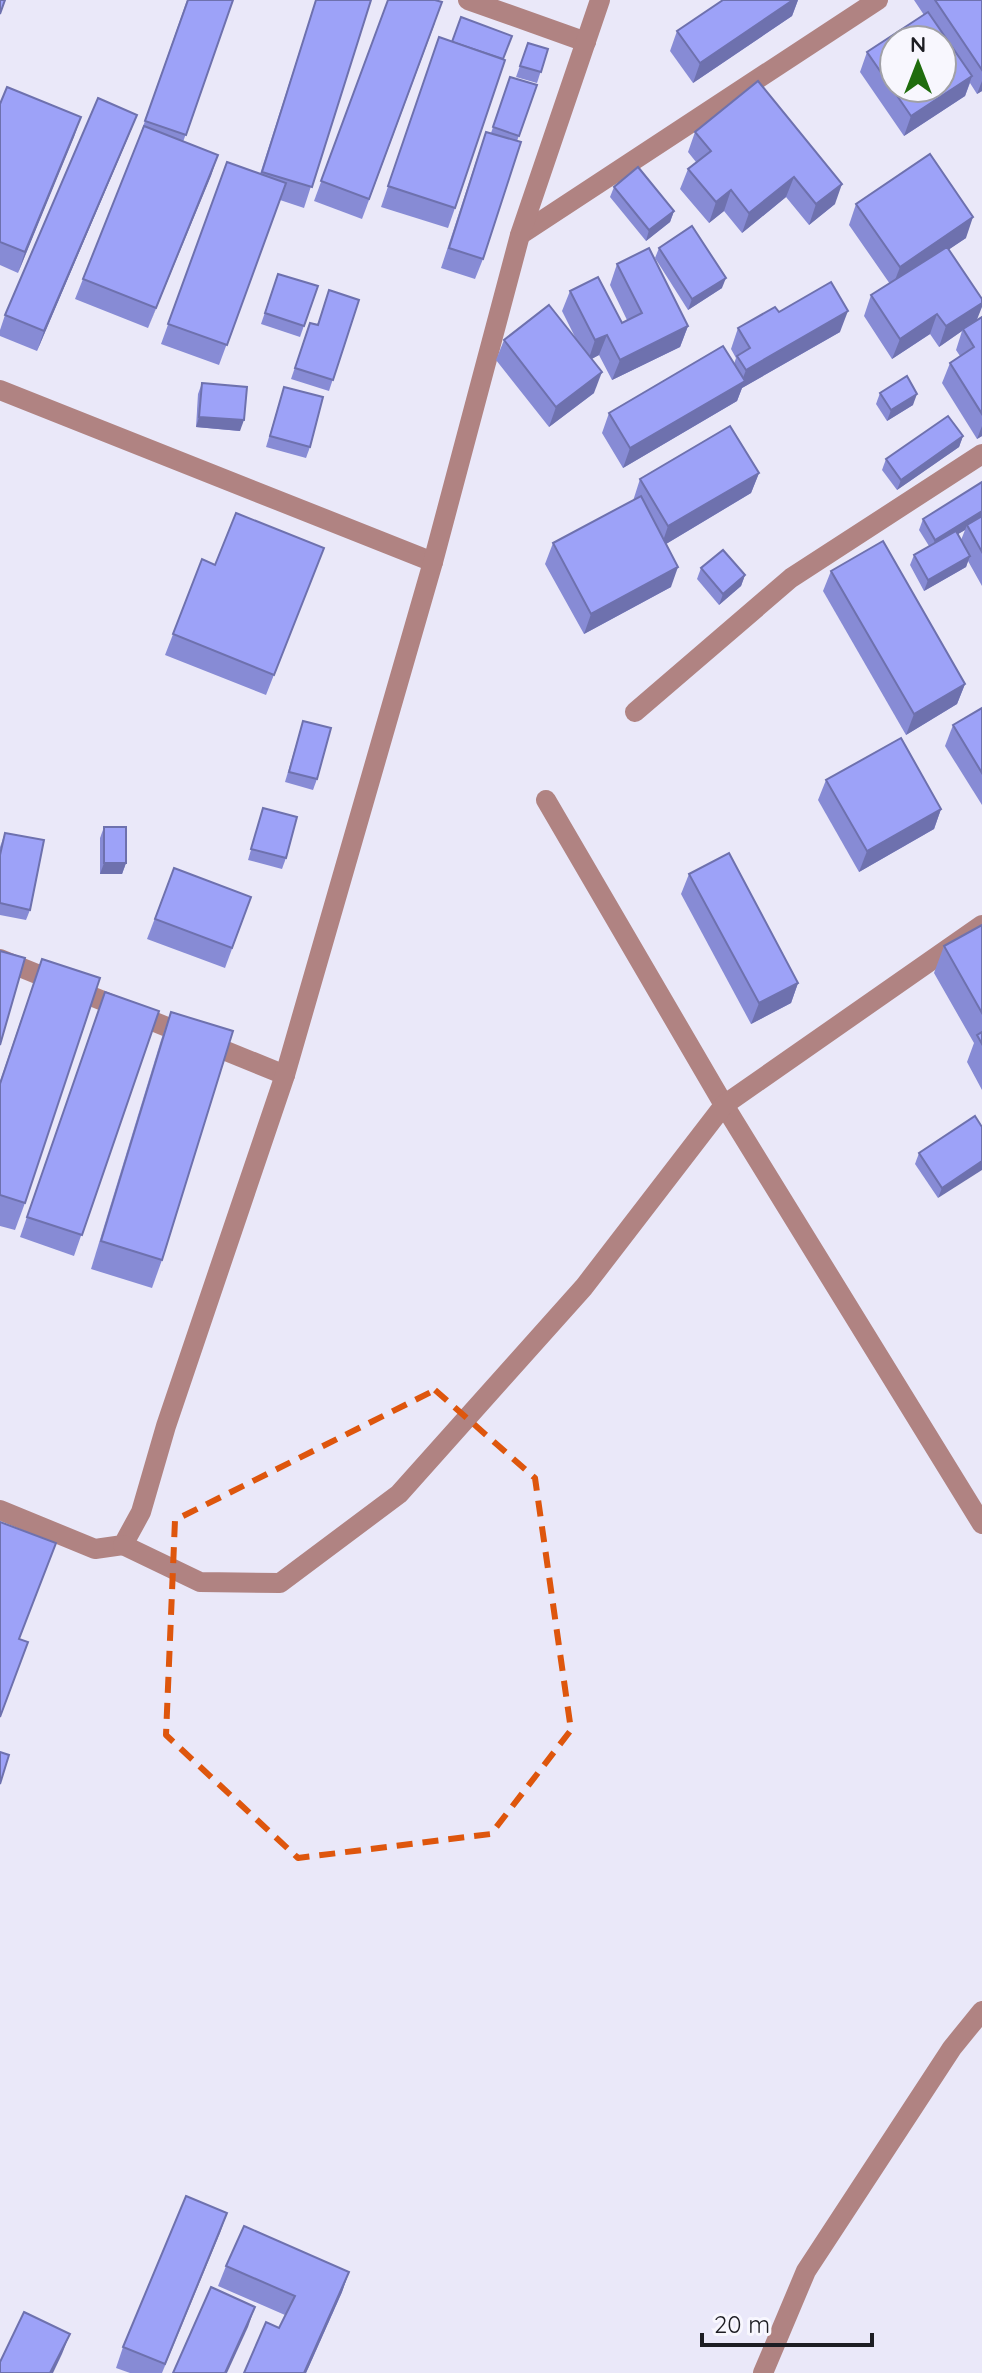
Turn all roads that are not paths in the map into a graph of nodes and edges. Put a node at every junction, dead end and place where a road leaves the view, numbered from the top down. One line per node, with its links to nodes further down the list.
1 (468, 0): 4 (street)
2 (600, 0): 4 (street)
3 (878, 0): 5 (street)
4 (586, 42): 5 (street)
5 (520, 235): 8 (street)
6 (0, 390): 8 (street)
7 (982, 454): 9 (street)
8 (433, 562): 13 (street)
9 (635, 712)
10 (546, 800): 14 (street)
11 (982, 925): 14 (street)
12 (0, 959): 13 (street)
13 (285, 1075): 17 (street)
14 (724, 1105): 16 (street); 17 (street)
15 (0, 1510): 17 (street)
16 (982, 1524)
17 (123, 1545)
18 (982, 2011): 19 (street)
19 (763, 2373)

